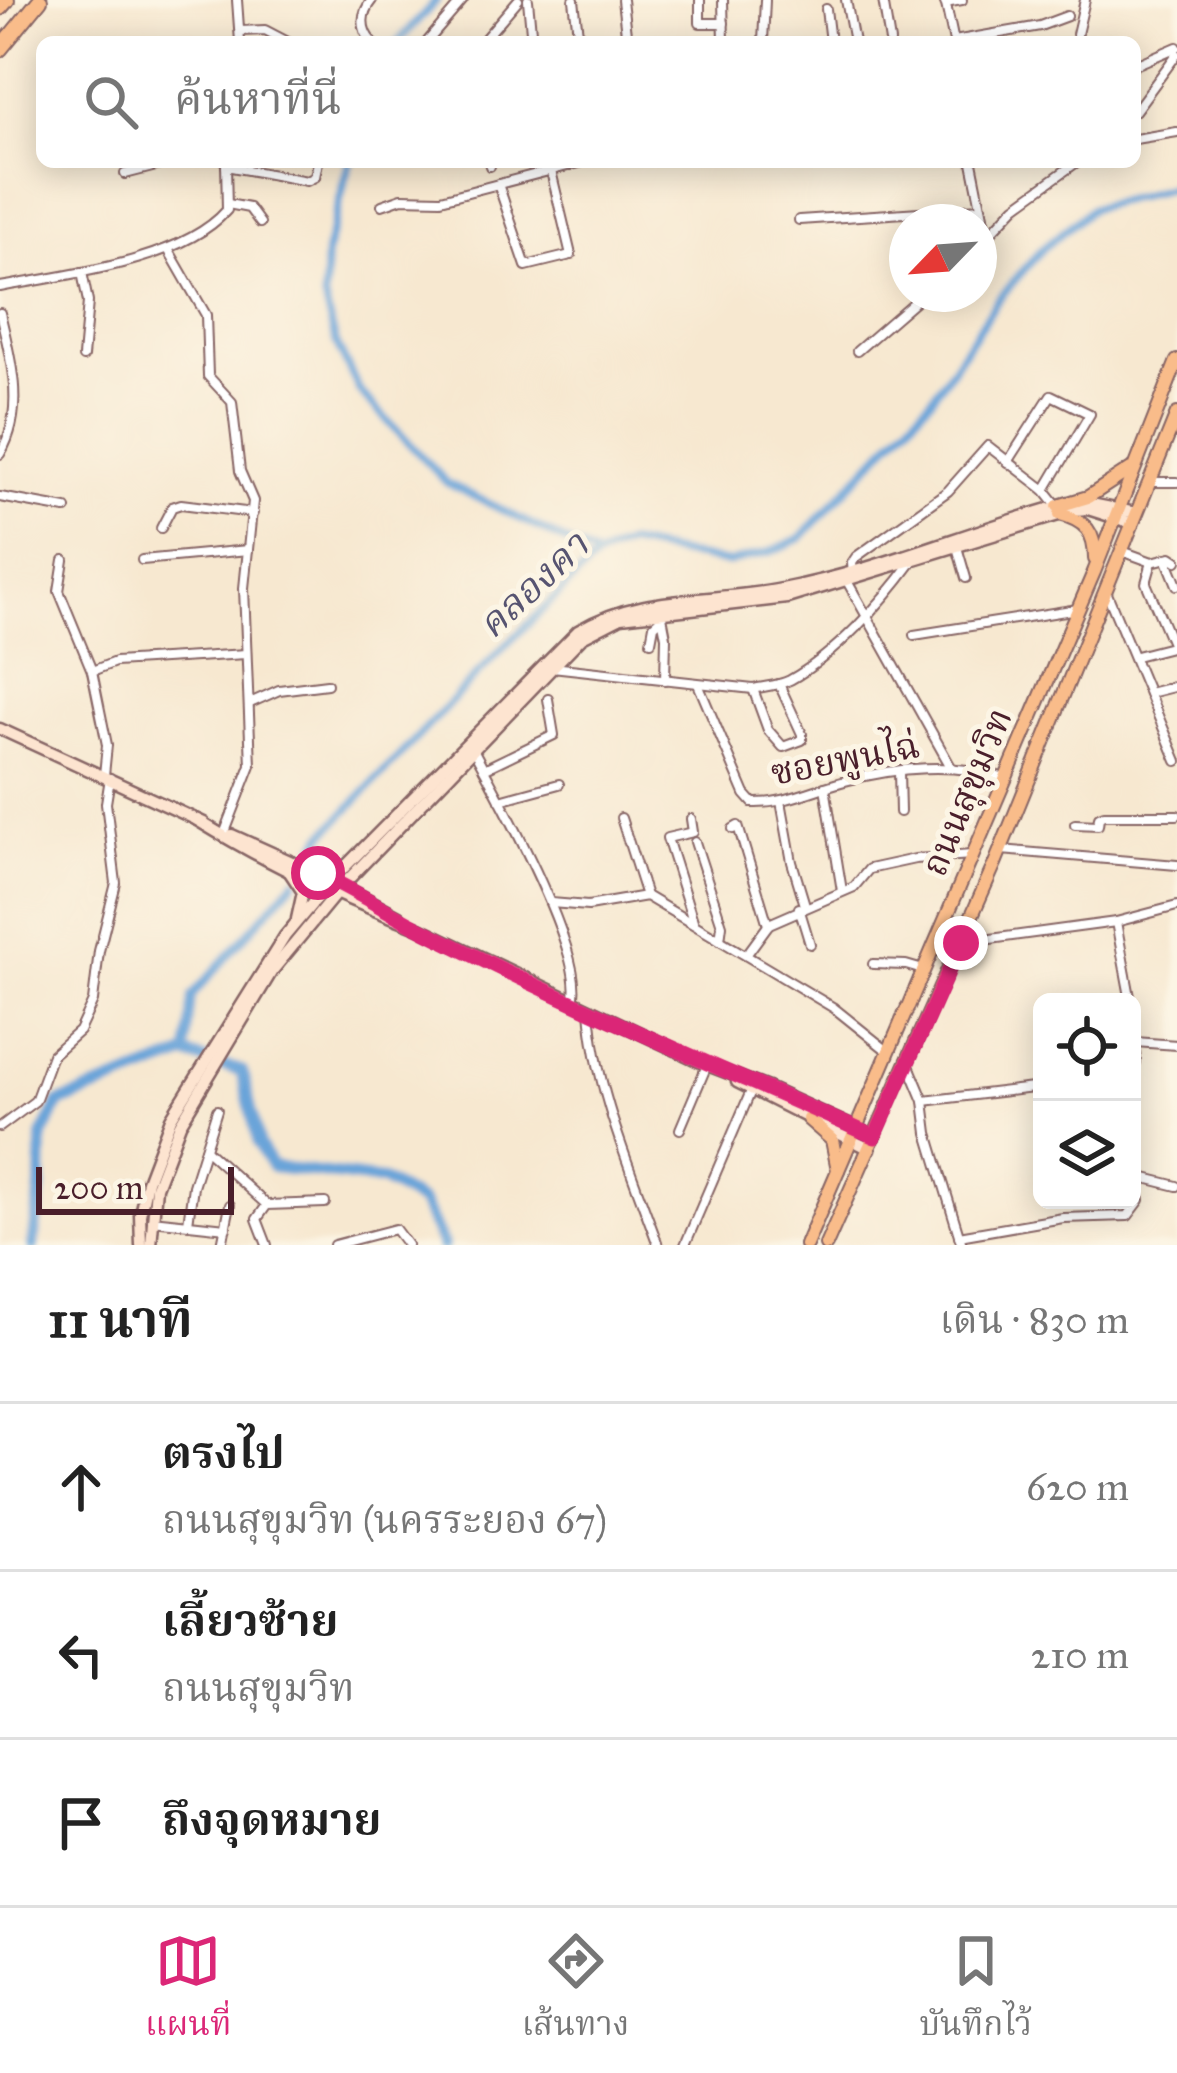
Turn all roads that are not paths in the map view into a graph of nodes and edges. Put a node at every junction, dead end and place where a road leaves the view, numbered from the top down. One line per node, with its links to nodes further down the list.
1 (7, 0): 18 (highway)
2 (40, 0): 40 (highway)
3 (237, 0): 24 (street)
4 (372, 0): 26 (street)
5 (463, 0): 27 (street)
6 (518, 0): 28 (street)
7 (528, 0): 29 (street)
8 (574, 0): 30 (street)
9 (622, 0): 31 (street)
10 (700, 0): 21 (street)
11 (723, 0): 21 (street)
12 (765, 0): 33 (street)
13 (846, 0): 22 (street)
14 (883, 0): 37 (street)
15 (962, 0): 17 (street)
16 (1085, 0): 23 (street)
17 (945, 1): 38 (street)
18 (0, 8)
19 (826, 9): 34 (street)
20 (1067, 16): 39 (street)
21 (724, 23): 32 (street)
22 (851, 29): 35 (street); 36 (street)
23 (1077, 34)
24 (240, 36): 25 (street)
25 (276, 36)
26 (368, 36)
27 (432, 36)
28 (487, 36)
29 (531, 36)
30 (578, 36)
31 (626, 36)
32 (724, 36)
33 (763, 36)
34 (830, 36)
35 (835, 36)
36 (853, 36)
37 (889, 36)
38 (953, 36)
39 (986, 36)
40 (0, 49)
41 (1177, 51): 42 (street); 43 (street)
42 (1141, 63)
43 (1141, 102)
44 (1177, 132): 45 (street)
45 (1141, 138)
46 (148, 168): 54 (street)
47 (226, 168): 56 (street)
48 (245, 168): 49 (street)
49 (317, 168)
50 (562, 168): 53 (street)
51 (973, 168): 57 (street)
52 (1069, 168): 62 (street)
53 (551, 171): 55 (street); 55 (street)
54 (124, 174)
55 (498, 184): 58 (street)
56 (227, 204): 61 (street); 63 (street)
57 (979, 204)
58 (382, 205)
59 (889, 214): 60 (street)
60 (799, 220)
61 (260, 223)
62 (997, 226)
63 (168, 249): 64 (street); 82 (street)
64 (82, 272): 65 (street); 69 (street)
65 (0, 286)
66 (902, 312): 68 (street)
67 (0, 313): 72 (street)
68 (857, 351)
69 (83, 357)
70 (1177, 362): 74 (main road, ถนนสุขุมวิท)
71 (1177, 414): 75 (main road, ถนนสุขุมวิท)
72 (0, 454)
73 (1008, 462): 77 (street); 77 (street); 95 (street)
74 (1136, 464): 80 (main road); 81 (main road, ถนนสุขุมวิท)
75 (1148, 482): 76 (street); 83 (main road, ถนนสุขุมวิท)
76 (1177, 482)
77 (1045, 490): 80 (street)
78 (0, 497): 79 (street)
79 (66, 508)
80 (1059, 510): 81 (street); 85 (street); 94 (main road); 95 (street)
81 (1116, 512): 83 (street); 94 (main road, ถนนสุขุมวิท)
82 (253, 513): 84 (street); 86 (street)
83 (1134, 518): 87 (main road, ถนนสุขุมวิท)
84 (161, 528)
85 (956, 547): 92 (street); 96 (street)
86 (248, 550): 90 (street); 105 (street)
87 (1121, 550): 93 (street); 98 (main road, ถนนสุขุมวิท)
88 (1166, 558): 91 (street); 93 (street); 97 (street)
89 (64, 560): 108 (street)
90 (142, 560)
91 (1177, 560)
92 (913, 561): 95 (street); 101 (street)
93 (1151, 562): 104 (street)
94 (1094, 572): 99 (main road, ถนนสุขุมวิท)
95 (851, 576): 100 (street); 101 (street); 143 (street)
96 (966, 578)
97 (1177, 585)
98 (1106, 589): 106 (street); 138 (main road, ถนนสุขุมวิท)
99 (1078, 610): 102 (street); 125 (main road, ถนนสุขุมวิท)
100 (662, 614): 103 (street); 107 (street); 109 (street)
101 (867, 616): 112 (street); 121 (street)
102 (914, 635)
103 (652, 640)
104 (1175, 646): 106 (street)
105 (246, 654): 108 (street); 117 (street)
106 (1136, 656): 115 (street)
107 (549, 667): 109 (street); 119 (street)
108 (92, 671): 124 (street)
109 (665, 680): 111 (street)
110 (327, 684): 117 (street)
111 (698, 684): 114 (street); 129 (street, ซอยพูนไฉ่)
112 (779, 685): 114 (street); 114 (street)
113 (1177, 686): 115 (street)
114 (753, 689)
115 (1149, 693): 120 (street)
116 (548, 700): 122 (street)
117 (250, 703): 136 (street)
118 (0, 729): 124 (street)
119 (473, 748): 122 (street); 143 (street)
120 (1177, 761)
121 (951, 767): 123 (street, ซอยพูนไฉ่); 125 (street, ซอยพูนไฉ่)
122 (484, 769): 128 (street)
123 (898, 772): 127 (street, ซอยพูนไฉ่); 130 (street)
124 (107, 776): 134 (street); 176 (street)
125 (1005, 778): 139 (main road, ถนนสุขุมวิท)
126 (559, 784): 128 (street)
127 (825, 787): 129 (street, ซอยพูนไฉ่); 145 (street)
128 (500, 800): 147 (street)
129 (781, 802): 149 (street)
130 (900, 812)
131 (1177, 815): 135 (street)
132 (621, 818): 146 (street)
133 (691, 819): 152 (street)
134 (197, 820): 136 (street); 140 (street)
135 (1075, 824)
136 (225, 832): 140 (street)
137 (695, 842): 155 (street)
138 (1001, 850): 141 (street); 156 (main road, ถนนสุขุมวิท)
139 (972, 855): 145 (street); 160 (main road, ถนนสุขุมวิท)
140 (278, 860): 142 (street); 142 (street)
141 (1177, 865)
142 (310, 881): 143 (street); 150 (street)
143 (338, 884): 150 (street); 154 (street); 154 (street); 164 (street)
144 (754, 887): 144 (street); 153 (street)
145 (842, 891): 149 (street)
146 (646, 896): 147 (street); 152 (street)
147 (551, 903): 162 (street)
148 (1177, 906): 151 (street)
149 (802, 907): 153 (street); 157 (street)
150 (296, 922): 164 (street)
151 (1115, 922): 156 (street); 161 (street)
152 (694, 924): 155 (street)
153 (766, 927): 158 (street)
154 (420, 928): 162 (street)
155 (720, 940): 158 (street)
156 (961, 943): 168 (main road, ถนนสุขุมวิท)
157 (810, 944)
158 (747, 955): 167 (street)
159 (873, 964): 160 (street)
160 (925, 971): 167 (main road, ถนนสุขุมวิท)
161 (1129, 993)
162 (573, 1001): 163 (street)
163 (590, 1009): 169 (street); 199 (street)
164 (226, 1035): 175 (street)
165 (1141, 1042): 166 (street)
166 (1177, 1045)
167 (889, 1052): 178 (main road, ถนนสุขุมวิท)
168 (908, 1063): 172 (street); 179 (main road, ถนนสุขุมวิท)
169 (713, 1068): 171 (street); 177 (street); 178 (street)
170 (1033, 1088): 172 (street)
171 (751, 1091): 174 (street); 200 (street)
172 (924, 1101): 192 (street)
173 (217, 1110): 180 (street)
174 (808, 1119): 178 (street); 181 (main road)
175 (176, 1121): 188 (street); 193 (street)
176 (0, 1127)
177 (680, 1129)
178 (854, 1134): 179 (street); 181 (main road, ถนนสุขุมวิท)
179 (873, 1143): 202 (main road, ถนนสุขุมวิท)
180 (205, 1148): 186 (street); 189 (street)
181 (838, 1171): 201 (main road, ถนนสุขุมวิท)
182 (1141, 1177): 183 (street)
183 (1177, 1186)
184 (325, 1202): 186 (street)
185 (230, 1205): 190 (street)
186 (267, 1205): 196 (street)
187 (1135, 1209): 192 (street)
188 (151, 1220): 189 (street); 194 (street)
189 (188, 1223): 190 (street)
190 (226, 1228): 195 (street)
191 (364, 1241): 197 (street); 198 (street)
192 (960, 1241)
193 (141, 1245)
194 (151, 1245)
195 (222, 1245)
196 (267, 1245)
197 (334, 1245)
198 (407, 1245)
199 (658, 1245)
200 (685, 1245)
201 (806, 1245)
202 (826, 1245)

